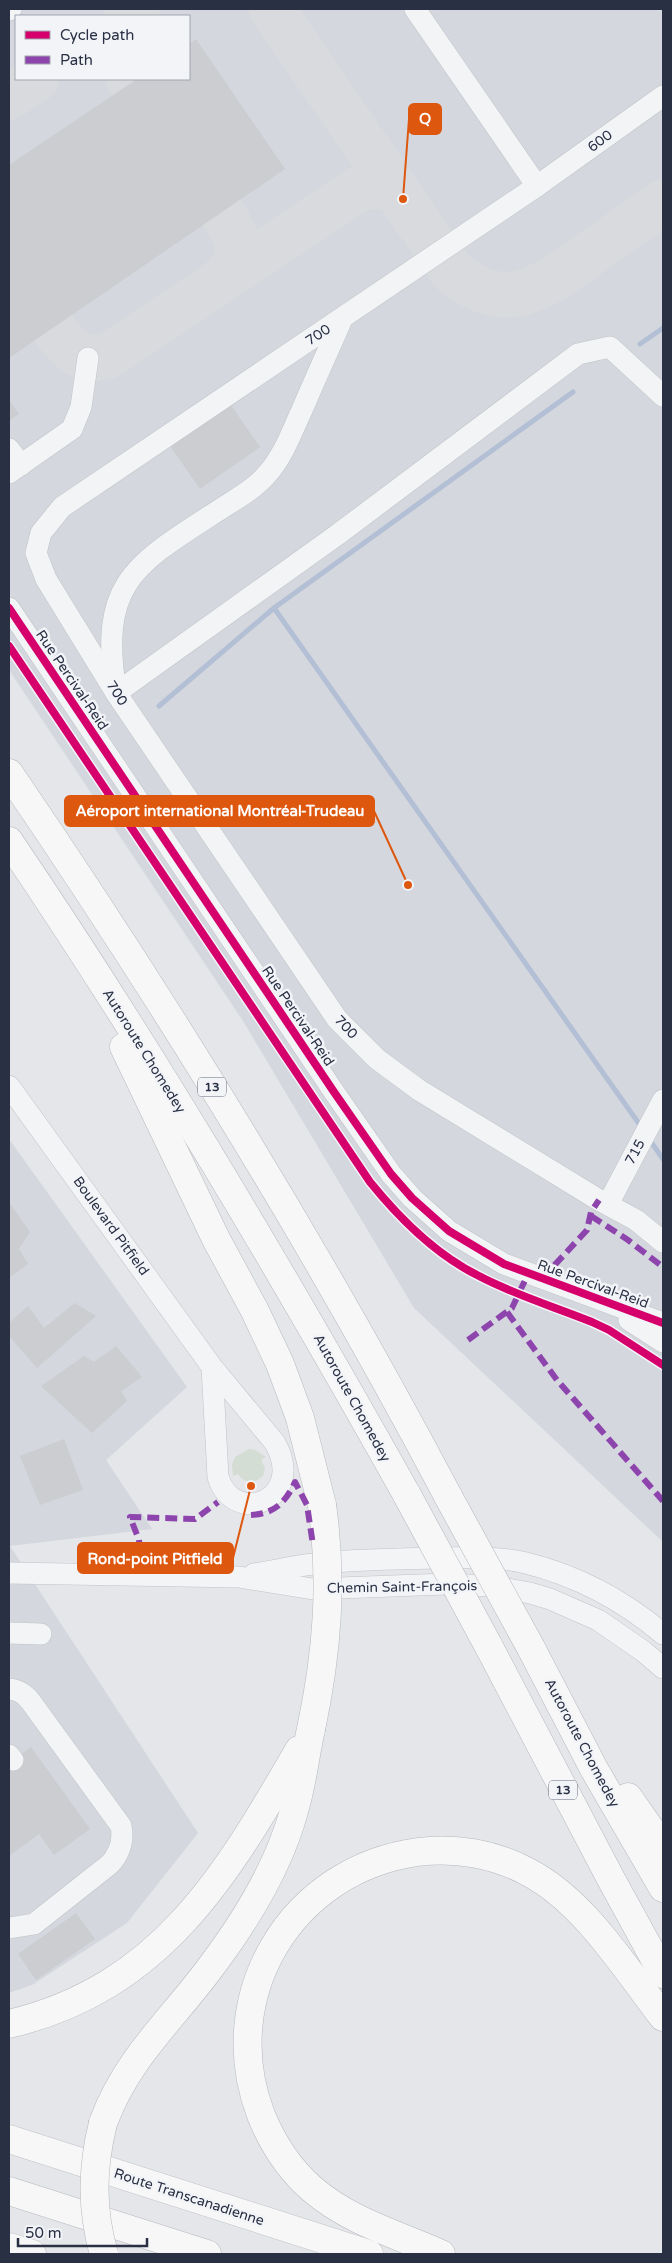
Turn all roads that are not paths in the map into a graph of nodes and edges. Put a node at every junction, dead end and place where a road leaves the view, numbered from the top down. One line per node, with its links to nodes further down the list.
1 (415, 9): 3 (street)
2 (663, 96): 3 (street, 600)
3 (537, 186): 4 (street, 700)
4 (342, 319): 9 (street); 9 (street, 700)
5 (88, 358): 7 (street)
6 (663, 396): 9 (street)
7 (13, 462)
8 (9, 608): 17 (street, Rue Percival-Reid)
9 (116, 693): 15 (street, 700)
10 (9, 773): 28 (main road, Autoroute Chomedey / 13, bridge)
11 (9, 841): 12 (main road, Autoroute Chomedey / 13)
12 (71, 936): 29 (main road, bridge); 33 (main road, Autoroute Chomedey / 13, bridge)
13 (9, 1086): 20 (street, Boulevard Pitfield)
14 (663, 1100): 15 (street, 715)
15 (608, 1204): 16 (street, 700)
16 (663, 1242)
17 (590, 1296): 18 (street, Rue Percival-Reid); 19 (street, Rue Percival-Reid)
18 (663, 1323)
19 (663, 1342)
20 (212, 1367): 20 (street, Boulevard Pitfield)
21 (9, 1573): 22 (street, Chemin Saint-François)
22 (239, 1577): 25 (street, Chemin Saint-François); 26 (street, Chemin Saint-François)
23 (9, 1633): 24 (street)
24 (41, 1634)
25 (663, 1634)
26 (663, 1668)
27 (9, 1689): 32 (street)
28 (556, 1695): 30 (main road); 31 (main road, Autoroute Chomedey / 13)
29 (311, 1730): 35 (main road); 40 (main road, bridge)
30 (663, 1847)
31 (663, 1888)
32 (9, 1928)
33 (663, 1974)
34 (663, 2017): 43 (main road)
35 (9, 2024)
36 (9, 2139): 42 (main road, Route Transcanadienne)
37 (9, 2191): 41 (main road)
38 (9, 2247): 39 (main road)
39 (32, 2254)
40 (104, 2254)
41 (207, 2254)
42 (369, 2254)
43 (441, 2254)

